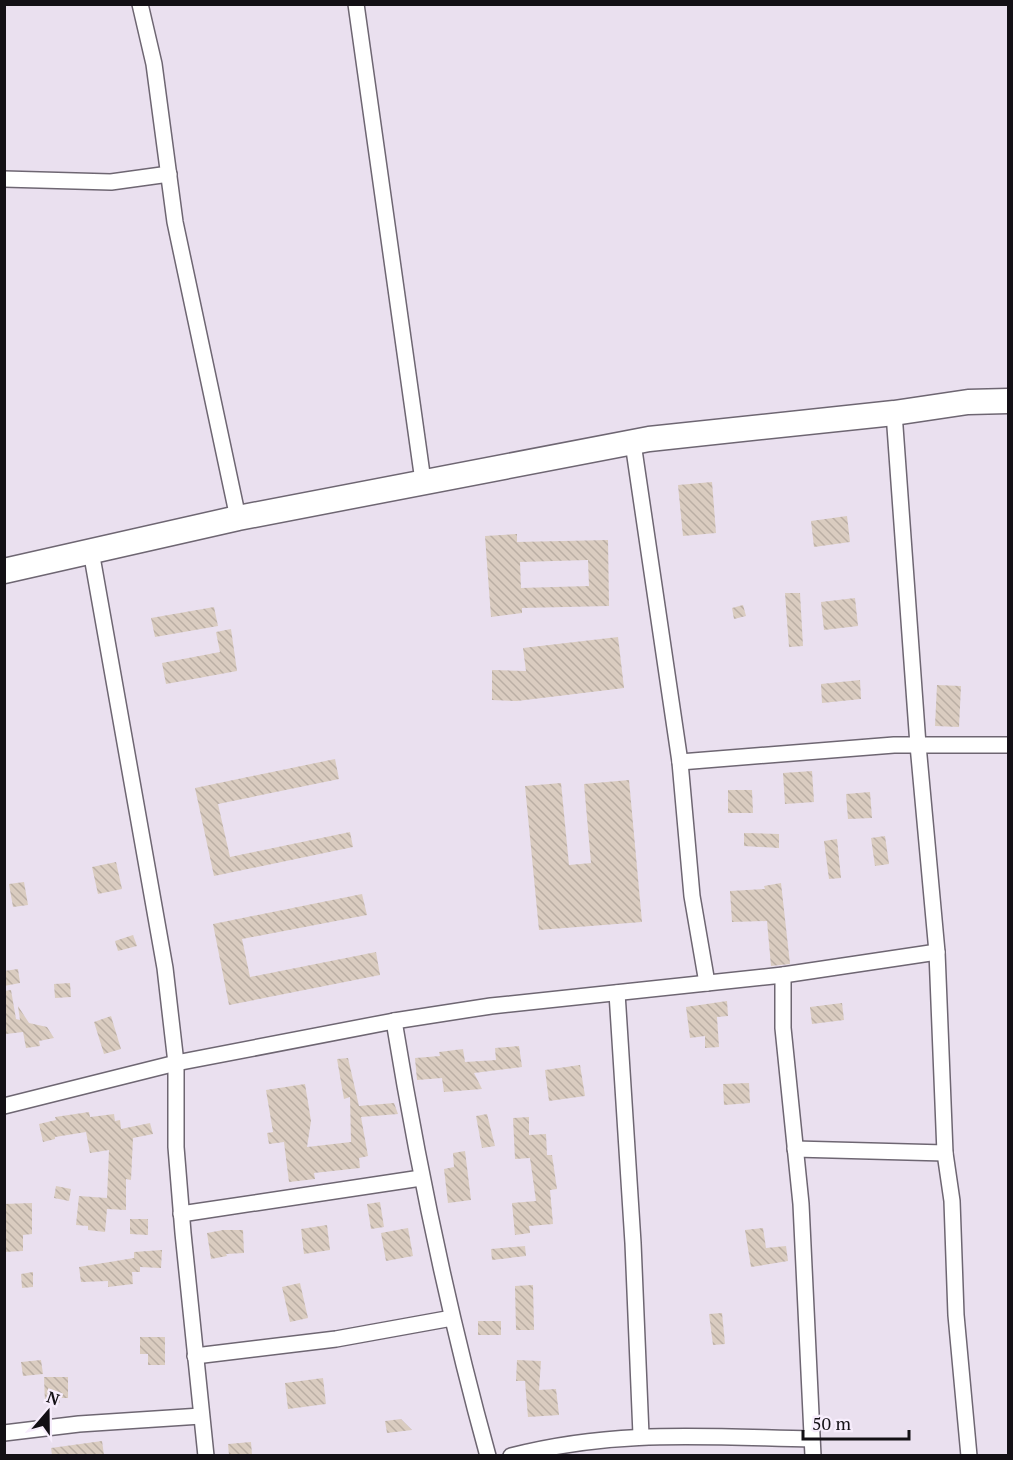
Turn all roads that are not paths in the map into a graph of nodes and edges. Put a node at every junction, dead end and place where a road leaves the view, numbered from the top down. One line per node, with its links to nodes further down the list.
1 (140, 4): 3 (street)
2 (356, 4): 8 (street)
3 (169, 174): 4 (street); 9 (street)
4 (4, 179)
5 (1008, 401): 6 (main road)
6 (894, 413): 7 (main road); 12 (street)
7 (633, 443): 8 (main road); 14 (street)
8 (423, 481): 9 (main road)
9 (238, 518): 10 (main road)
10 (91, 551): 11 (main road); 20 (street)
11 (4, 571)
12 (918, 745): 13 (street); 14 (street); 15 (street)
13 (1008, 745)
14 (680, 762): 17 (street)
15 (938, 952): 16 (street); 23 (street)
16 (783, 975): 17 (street); 22 (street)
17 (707, 983): 18 (street)
18 (617, 993): 19 (street); 30 (street)
19 (394, 1021): 20 (street); 24 (street)
20 (176, 1063): 21 (street); 25 (street)
21 (4, 1106)
22 (795, 1149): 23 (street); 31 (street)
23 (945, 1153): 36 (street)
24 (421, 1178): 25 (street); 26 (street)
25 (181, 1214): 27 (street)
26 (452, 1318): 27 (street); 33 (street)
27 (195, 1356): 28 (street)
28 (201, 1416): 29 (street); 32 (street)
29 (4, 1433)
30 (641, 1435): 31 (street); 34 (street)
31 (812, 1439): 35 (street)
32 (206, 1455)
33 (488, 1455)
34 (512, 1455)
35 (813, 1455)
36 (969, 1455)

